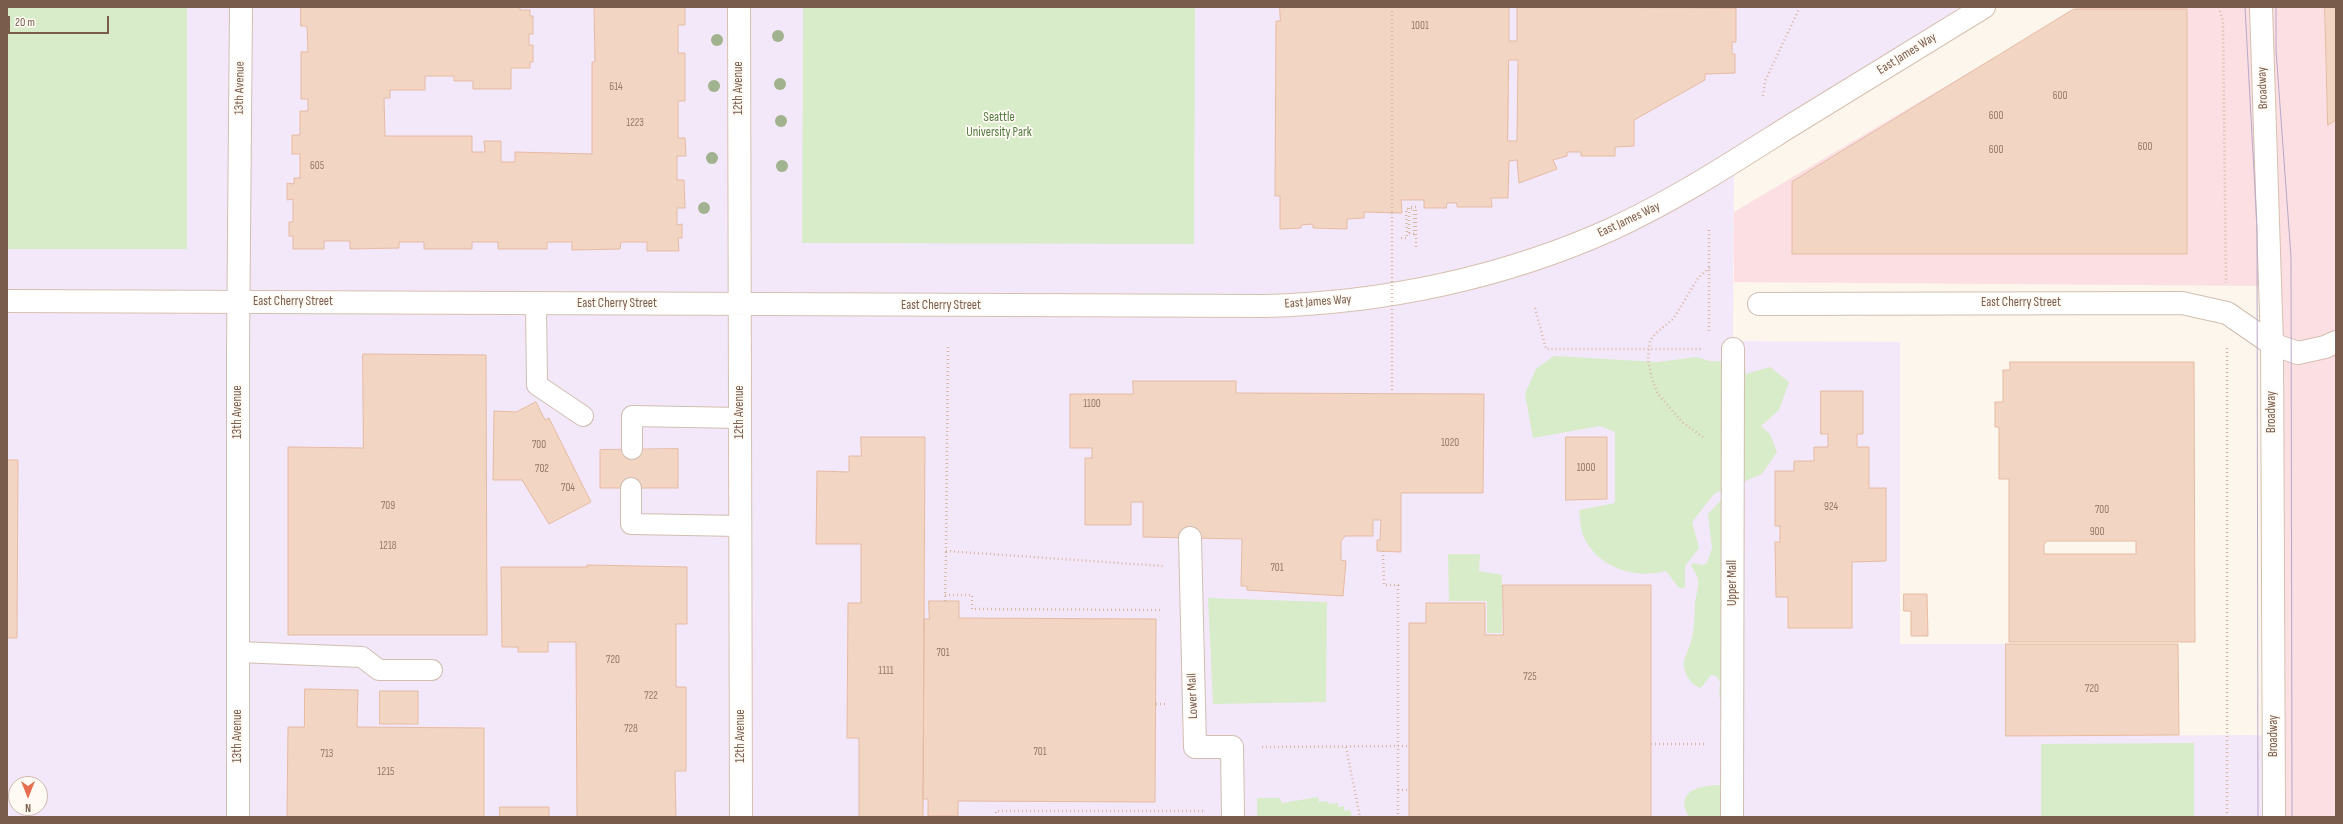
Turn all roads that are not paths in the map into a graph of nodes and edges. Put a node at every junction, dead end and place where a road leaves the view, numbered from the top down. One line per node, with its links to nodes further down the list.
1 (241, 7): 6 (main road, 13th Avenue)
2 (739, 7): 8 (main road, 12th Avenue)
3 (1984, 7): 10 (main road, East James Way)
4 (2261, 7): 12 (main road, Broadway)
5 (7, 301): 6 (main road, East Cherry Street)
6 (238, 302): 7 (main road, East Cherry Street); 20 (main road, 13th Avenue)
7 (536, 304): 8 (main road, East Cherry Street); 14 (lane)
8 (740, 304): 10 (main road, East Cherry Street); 15 (main road, 12th Avenue)
9 (1759, 304): 12 (main road, East Cherry Street)
10 (1228, 305)
11 (2336, 342): 12 (main road, East Cherry Street)
12 (2272, 344): 26 (main road, Broadway)
13 (1726, 349): 25 (main road, Upper Mall)
14 (582, 416)
15 (740, 418): 16 (lane); 18 (main road, 12th Avenue)
16 (632, 450)
17 (631, 488): 18 (lane)
18 (740, 526): 24 (main road, 12th Avenue)
19 (1190, 538): 22 (main road, Lower Mall)
20 (238, 652): 21 (lane); 23 (main road, 13th Avenue)
21 (432, 670)
22 (1233, 814)
23 (238, 817)
24 (741, 817)
25 (1732, 817)
26 (2274, 817)

